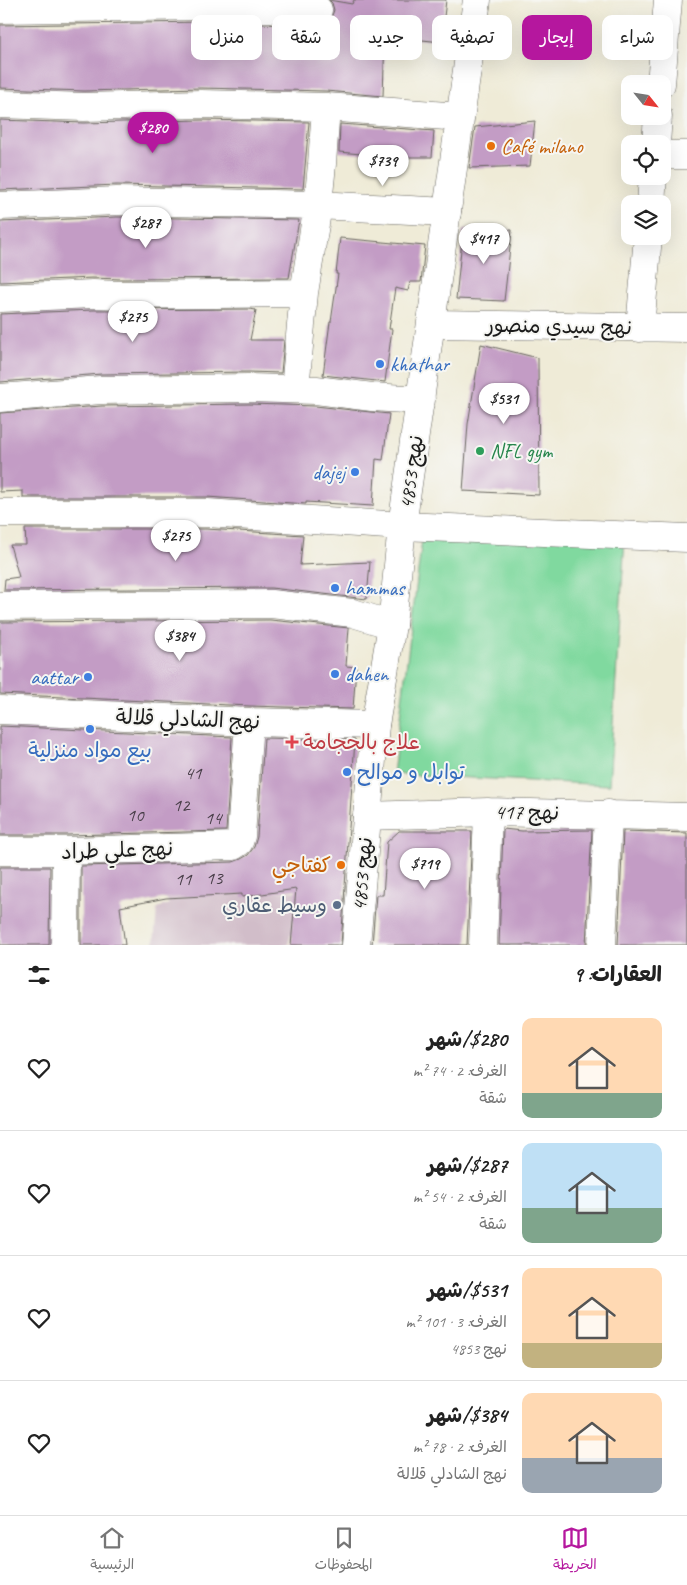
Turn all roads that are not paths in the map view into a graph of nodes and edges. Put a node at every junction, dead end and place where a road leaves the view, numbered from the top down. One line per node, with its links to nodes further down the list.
1 (477, 0): 8 (street, نهج 4853)
2 (668, 0): 5 (street)
3 (0, 9): 4 (street)
4 (318, 10)
5 (662, 75)
6 (0, 104): 7 (street)
7 (326, 107): 8 (street); 11 (street)
8 (460, 117): 13 (street, نهج 4853)
9 (671, 155): 10 (street)
10 (687, 155)
11 (318, 205): 12 (street); 13 (street); 15 (street)
12 (0, 206)
13 (447, 212): 17 (street, نهج 4853)
14 (647, 245): 18 (street)
15 (304, 293): 16 (street); 20 (street)
16 (0, 298)
17 (432, 324): 18 (street, نهج سيدي منصور); 22 (street, نهج 4853)
18 (640, 328): 19 (street, نهج سيدي منصور)
19 (687, 328)
20 (296, 389): 21 (street); 22 (street)
21 (0, 398)
22 (421, 400): 24 (street, نهج 4853)
23 (0, 513): 24 (street)
24 (402, 526): 25 (street); 27 (street, نهج 4853)
25 (687, 538)
26 (0, 606): 27 (street)
27 (392, 625): 30 (street, نهج 4853)
28 (0, 710): 29 (street, نهج الشادلي قلالة)
29 (249, 722): 30 (street, نهج الشادلي قلالة); 36 (street, نهج علي طراد)
30 (375, 724): 33 (street, نهج 4853)
31 (488, 812): 32 (street, نهج 417); 33 (street, نهج 417); 39 (street)
32 (608, 814): 34 (street, نهج 417); 40 (street)
33 (368, 816): 38 (street, نهج 4853)
34 (687, 817)
35 (0, 851): 36 (street, نهج علي طراد)
36 (66, 852): 37 (street)
37 (65, 945)
38 (356, 945)
39 (483, 945)
40 (602, 945)

